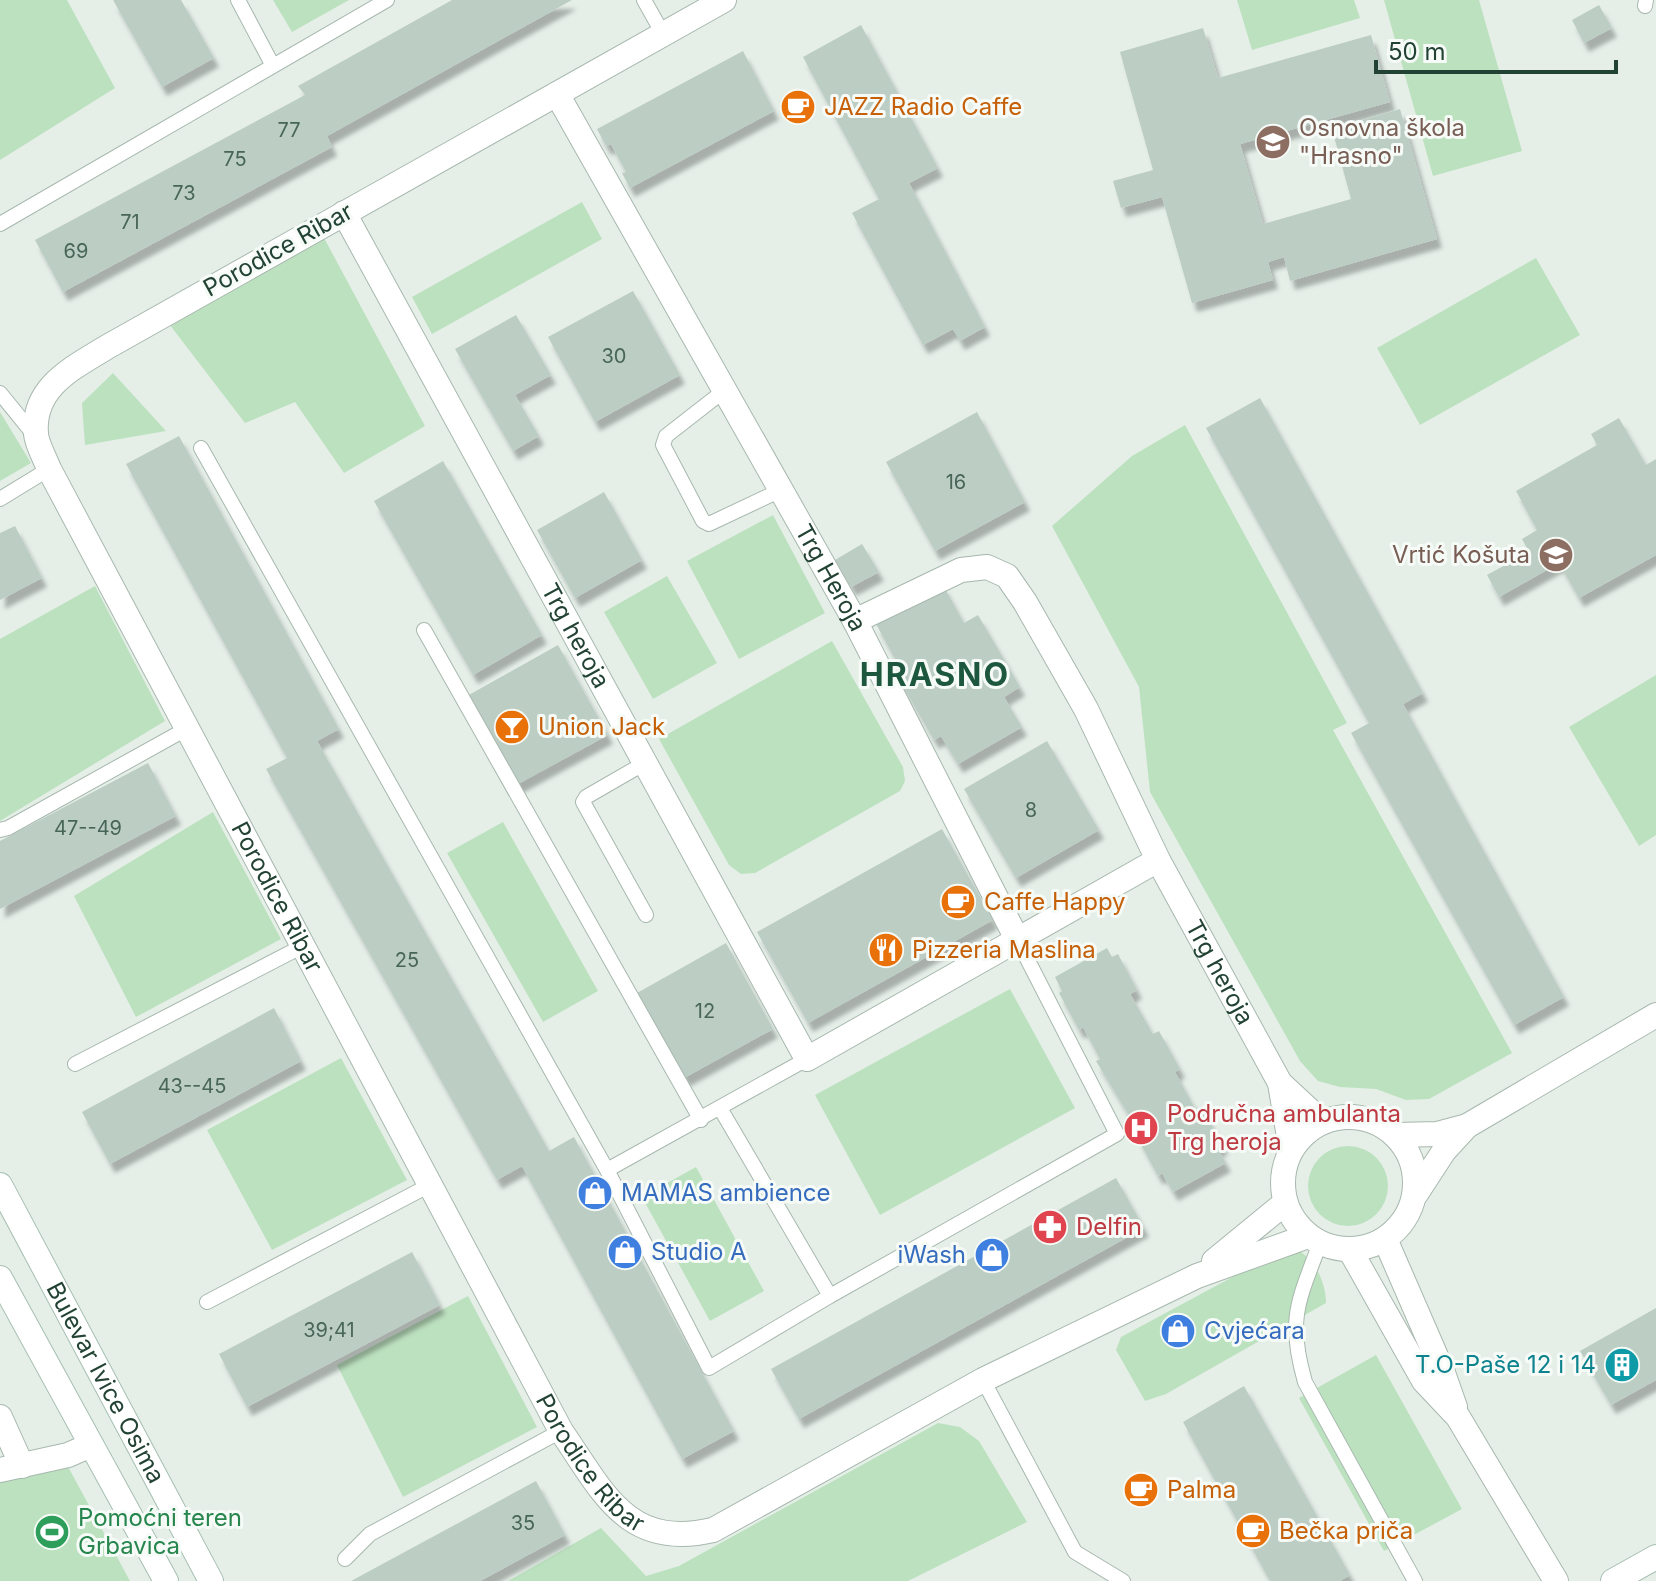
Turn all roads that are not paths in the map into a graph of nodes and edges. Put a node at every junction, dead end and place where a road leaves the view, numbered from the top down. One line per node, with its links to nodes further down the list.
1 (238, 0): 6 (lane)
2 (387, 0): 6 (lane)
3 (644, 0): 5 (lane)
4 (724, 0): 5 (street, Porodice Ribar)
5 (663, 34): 7 (street, Porodice Ribar)
6 (273, 66): 9 (lane)
7 (557, 94): 8 (street, Porodice Ribar); 10 (street, Trg Heroja)
8 (344, 213): 12 (street, Porodice Ribar); 20 (street, Trg heroja)
9 (0, 224)
10 (725, 390): 15 (street, Trg Heroja); 15 (lane)
11 (1, 395): 12 (lane)
12 (36, 437): 14 (street, Porodice Ribar)
13 (201, 448): 36 (lane)
14 (49, 469): 16 (lane); 19 (street, Porodice Ribar)
15 (781, 490): 17 (street, Trg Heroja)
16 (0, 499)
17 (855, 621): 22 (street, Trg heroja); 24 (street, Trg Heroja)
18 (424, 630): 31 (lane)
19 (188, 728): 21 (lane); 25 (street, Porodice Ribar)
20 (645, 763): 23 (lane); 27 (street, Trg heroja)
21 (0, 830)
22 (1158, 860): 24 (street); 29 (street, Trg heroja)
23 (646, 915)
24 (1018, 941): 27 (street); 46 (lane)
25 (303, 946): 28 (lane); 38 (street, Porodice Ribar)
26 (1652, 1017): 33 (street)
27 (807, 1059): 30 (lane)
28 (75, 1064)
29 (1280, 1083): 32 (street, Trg heroja); 35 (street, Trg heroja)
30 (720, 1108): 31 (lane); 46 (lane)
31 (701, 1120): 36 (lane)
32 (1322, 1122): 34 (street); 35 (street)
33 (1467, 1126): 34 (street); 39 (street)
34 (1396, 1135): 39 (street)
35 (1291, 1149): 40 (street)
36 (607, 1170): 46 (lane)
37 (0, 1185): 57 (street, Bulevar Ivice Osima)
38 (430, 1185): 47 (lane); 51 (street, Porodice Ribar)
39 (1416, 1194): 42 (street)
40 (1285, 1203): 41 (street); 44 (street, Porodice Ribar)
41 (1314, 1239): 43 (street); 44 (street, Porodice Ribar); 59 (lane)
42 (1385, 1239): 43 (street); 50 (street)
43 (1350, 1250): 50 (street)
44 (1197, 1276): 48 (street, Porodice Ribar)
45 (0, 1278): 52 (street, Bulevar Ivice Osima)
46 (830, 1296)
47 (207, 1302)
48 (983, 1380): 51 (street, Porodice Ribar); 58 (lane)
49 (0, 1417): 53 (street)
50 (1458, 1417): 60 (street)
51 (561, 1431): 55 (lane)
52 (91, 1445): 53 (street); 56 (street, Bulevar Ivice Osima)
53 (11, 1468)
54 (1656, 1557): 61 (street)
55 (345, 1559)
56 (166, 1581)
57 (211, 1581)
58 (1123, 1581)
59 (1415, 1581)
60 (1556, 1581)
61 (1613, 1581)

